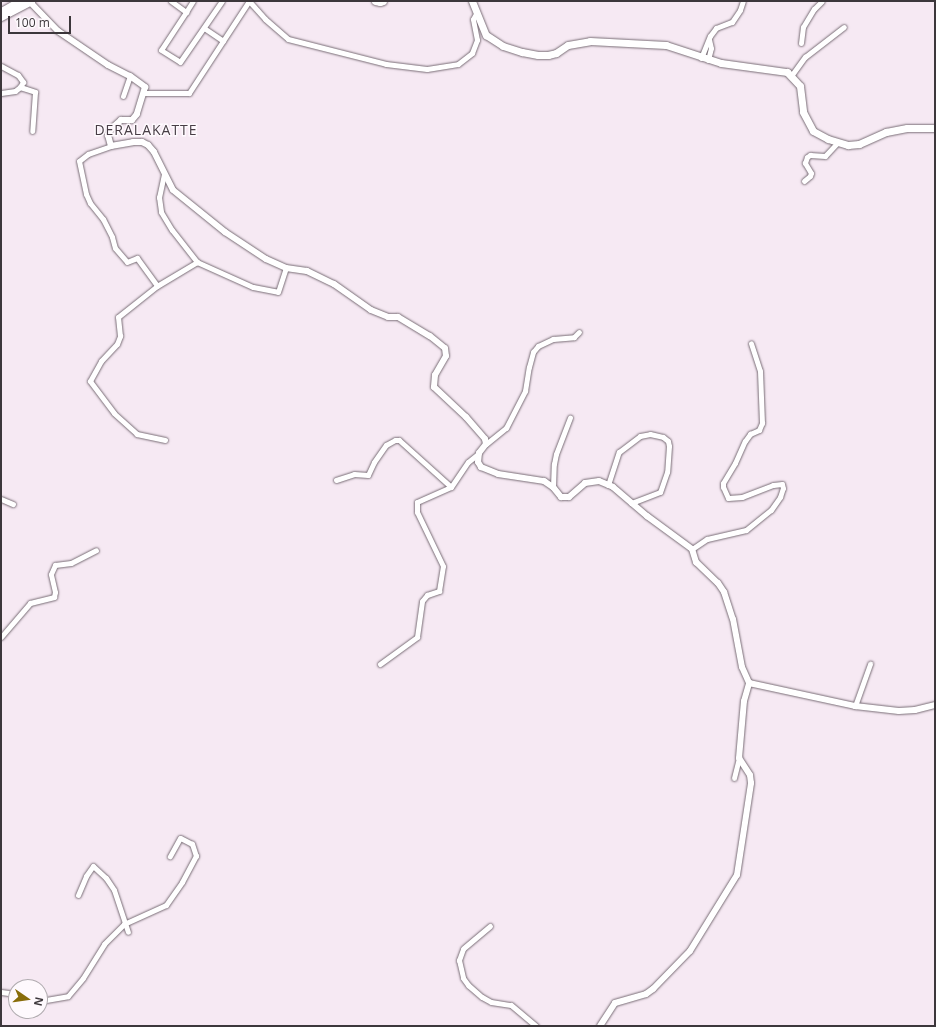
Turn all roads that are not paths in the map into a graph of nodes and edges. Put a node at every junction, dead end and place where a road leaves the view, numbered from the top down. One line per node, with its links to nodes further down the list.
1 (19, 1): 12 (main road)
2 (30, 1): 15 (main road); 22 (street)
3 (171, 1): 13 (street)
4 (193, 1): 13 (street)
5 (222, 1): 17 (street)
6 (249, 1): 14 (street); 18 (street)
7 (375, 1): 8 (main road)
8 (383, 1)
9 (472, 1): 14 (main road)
10 (743, 1): 20 (street)
11 (822, 1): 19 (street)
12 (1, 11)
13 (186, 12): 17 (street)
14 (477, 12): 20 (main road)
15 (1, 17)
16 (844, 27): 23 (street)
17 (204, 28): 18 (street)
18 (223, 42): 26 (street)
19 (801, 43)
20 (704, 59): 23 (main road)
21 (1, 66): 24 (street)
22 (130, 76): 26 (street); 27 (street)
23 (791, 76): 30 (main road)
24 (20, 87): 25 (street); 29 (street)
25 (1, 93)
26 (143, 93): 31 (street)
27 (123, 96)
28 (935, 128): 30 (main road)
29 (32, 131)
30 (838, 142): 33 (street)
31 (111, 146): 32 (street); 36 (street)
32 (164, 174): 34 (street); 35 (street)
33 (804, 181)
34 (197, 262): 35 (street); 36 (street)
35 (286, 268): 41 (street)
36 (157, 286): 40 (street)
37 (579, 332): 41 (street)
38 (751, 343): 50 (street)
39 (570, 418): 46 (street)
40 (164, 440)
41 (486, 444): 42 (street)
42 (479, 453): 45 (street); 46 (street)
43 (336, 480): 45 (street)
44 (608, 485): 46 (street); 48 (street); 48 (street)
45 (451, 487): 53 (street)
46 (553, 487)
47 (1, 499): 49 (street)
48 (631, 503): 50 (street)
49 (12, 504)
50 (692, 549): 55 (street)
51 (96, 550): 52 (street)
52 (1, 637)
53 (380, 664)
54 (870, 664): 57 (street)
55 (749, 683): 57 (street); 58 (street)
56 (935, 705): 57 (street)
57 (855, 706)
58 (739, 758): 59 (street); 67 (street)
59 (734, 778)
60 (170, 856): 62 (street)
61 (78, 895): 62 (street)
62 (124, 924): 64 (street); 65 (street)
63 (490, 926): 66 (street)
64 (128, 932)
65 (48, 1000)
66 (536, 1026)
67 (600, 1026)

